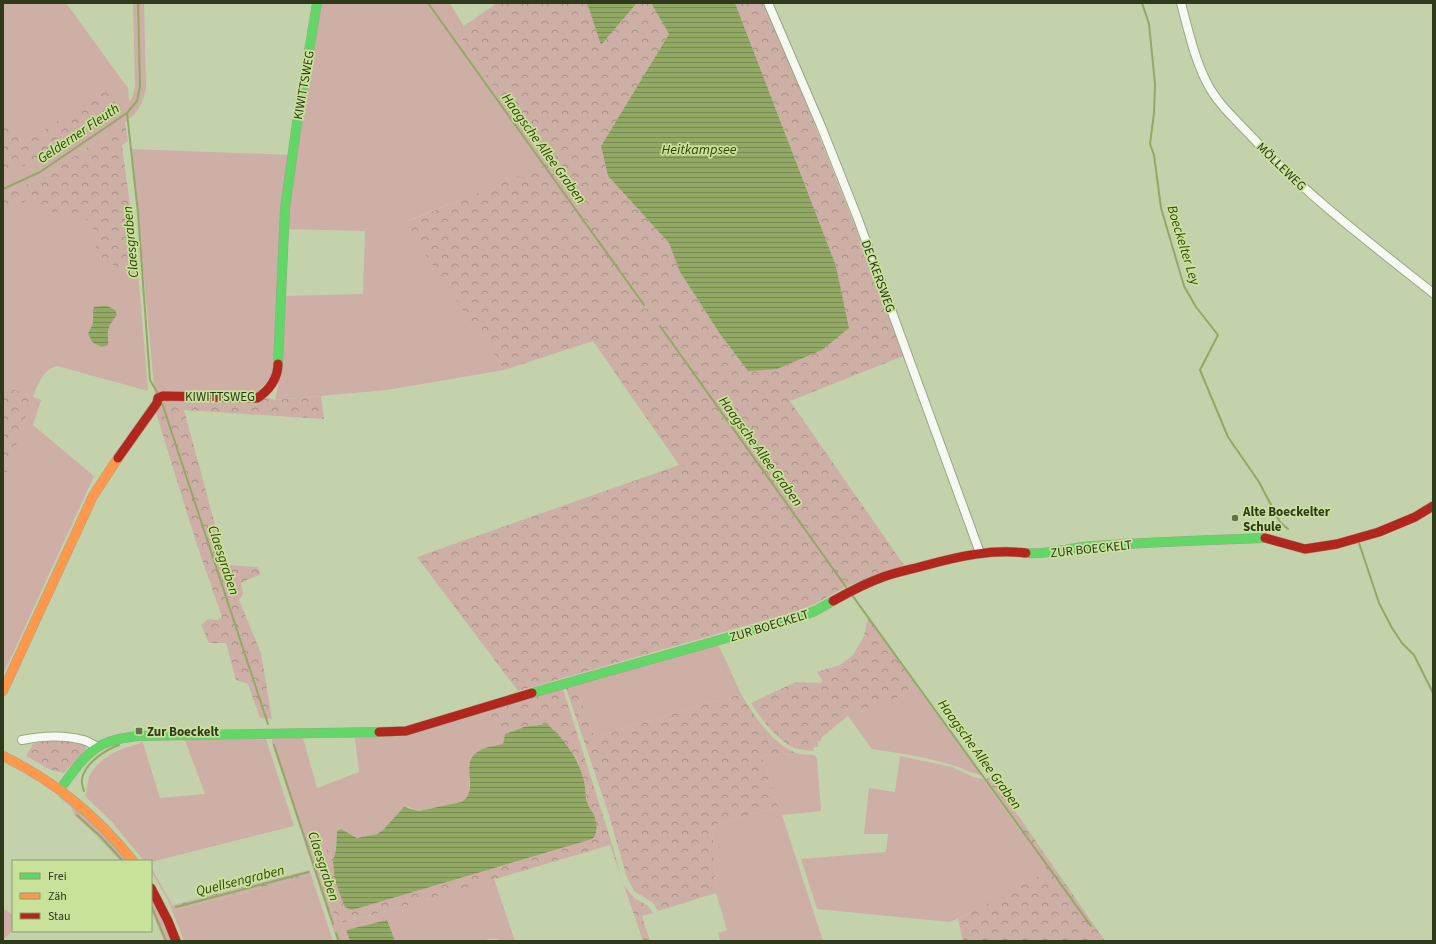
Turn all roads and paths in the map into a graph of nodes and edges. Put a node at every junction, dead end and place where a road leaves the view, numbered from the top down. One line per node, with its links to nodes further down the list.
1 (317, 3): 7 (street, KIWITTSWEG)
2 (768, 3): 6 (street, DECKERSWEG)
3 (1181, 3): 4 (street, MÖLLEWEG)
4 (1433, 293)
5 (1433, 506): 6 (street, ZUR BOECKELT)
6 (980, 553): 9 (street, ZUR BOECKELT)
7 (3, 691)
8 (22, 740): 9 (street)
9 (98, 747): 11 (street, ZUR BOECKELT)
10 (3, 756): 11 (street)
11 (60, 789): 12 (street)
12 (132, 860)
13 (152, 890): 14 (street)
14 (176, 941)

